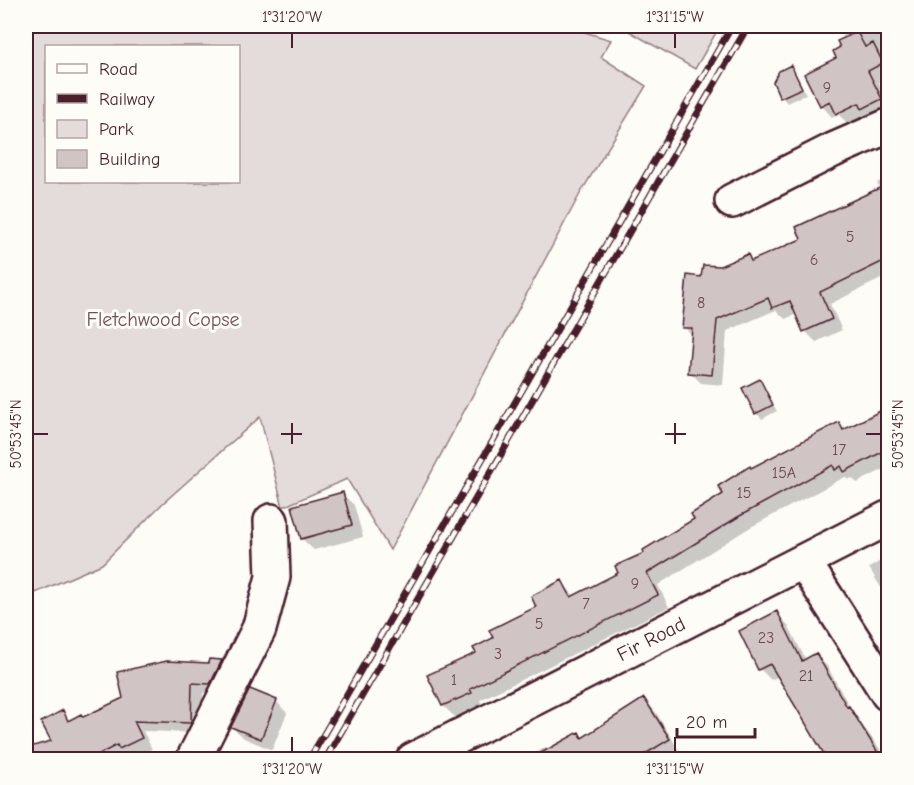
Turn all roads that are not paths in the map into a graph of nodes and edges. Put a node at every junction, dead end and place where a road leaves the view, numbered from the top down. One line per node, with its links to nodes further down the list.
1 (888, 126): 2 (street)
2 (732, 201)
3 (888, 518): 5 (street, Fir Road)
4 (271, 521): 7 (street)
5 (804, 562): 6 (street); 8 (street, Fir Road)
6 (888, 694)
7 (193, 759)
8 (413, 759)

